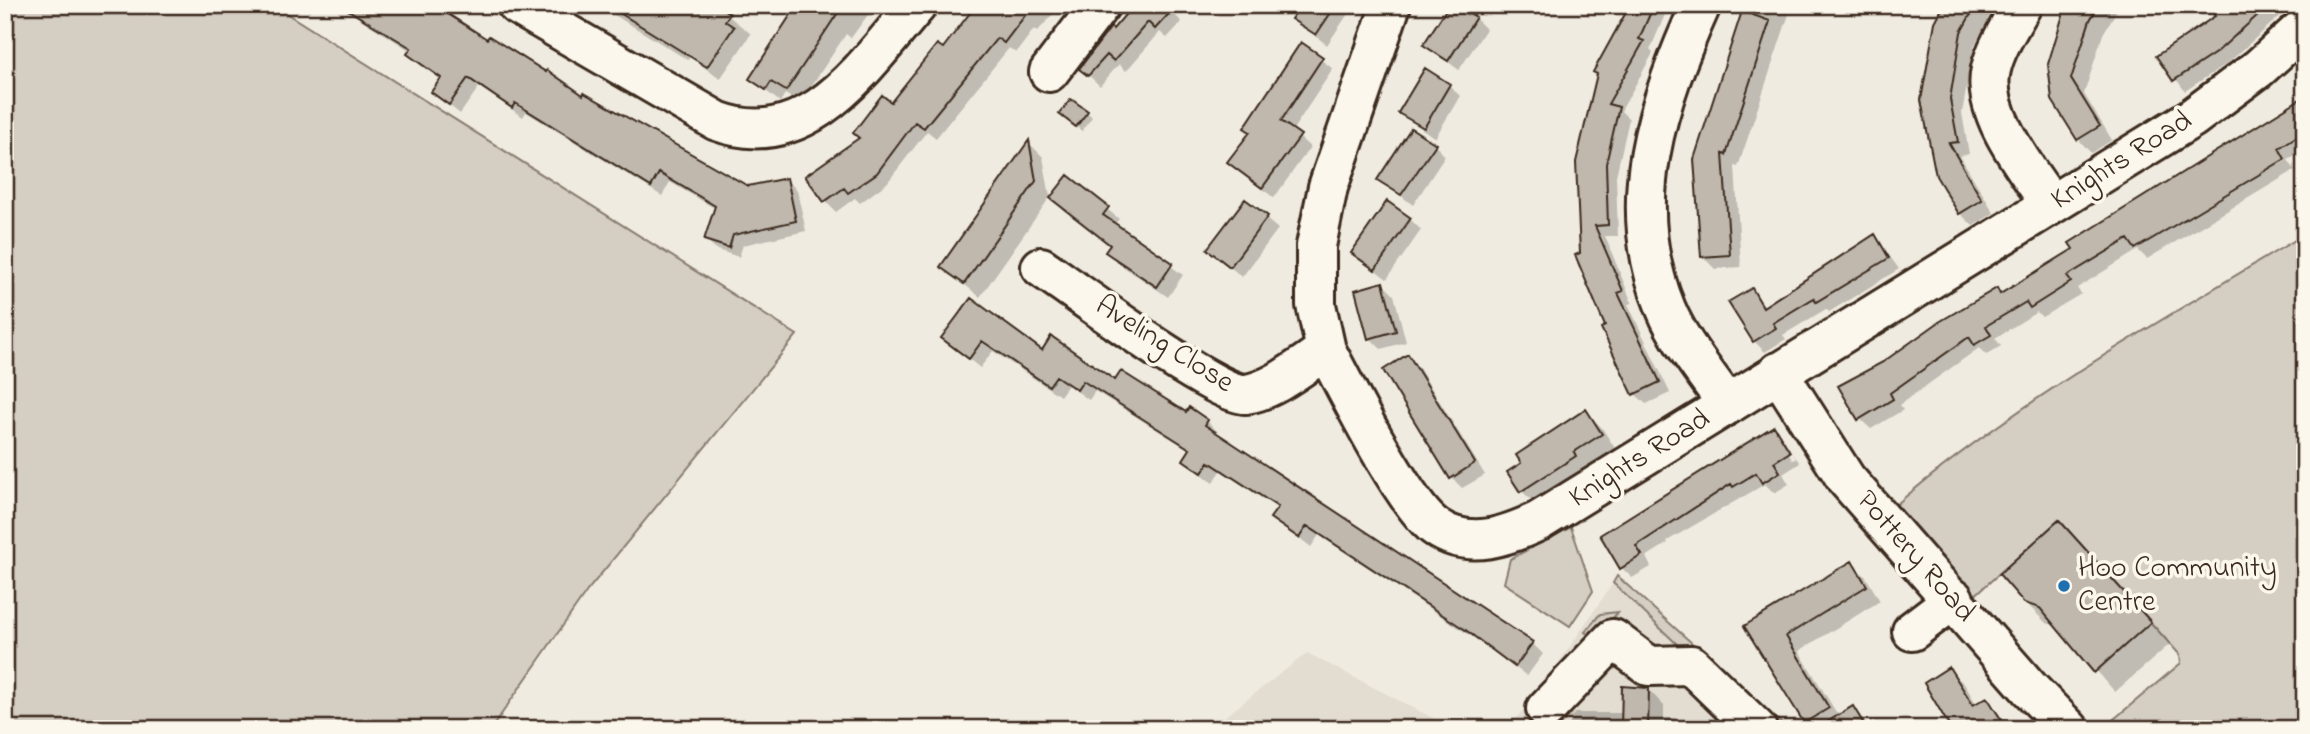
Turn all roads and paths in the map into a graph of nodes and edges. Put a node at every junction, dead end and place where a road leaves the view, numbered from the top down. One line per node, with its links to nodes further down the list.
1 (517, 5): 2 (street)
2 (917, 5)
3 (1100, 5): 8 (street)
4 (1391, 5): 11 (street, Knights Road)
5 (1701, 5): 13 (street)
6 (2022, 5): 9 (street)
7 (2305, 26): 9 (street, Knights Road)
8 (1049, 72)
9 (2051, 205): 12 (street, Knights Road)
10 (1041, 268): 11 (street, Aveling Close)
11 (1326, 350): 13 (street, Knights Road)
12 (1778, 372): 13 (street, Knights Road); 14 (street, Pottery Road)
13 (1727, 404)
14 (1954, 599): 15 (street); 18 (street, Pottery Road)
15 (1912, 631)
16 (1546, 709): 17 (street)
17 (1757, 729)
18 (2069, 729)

